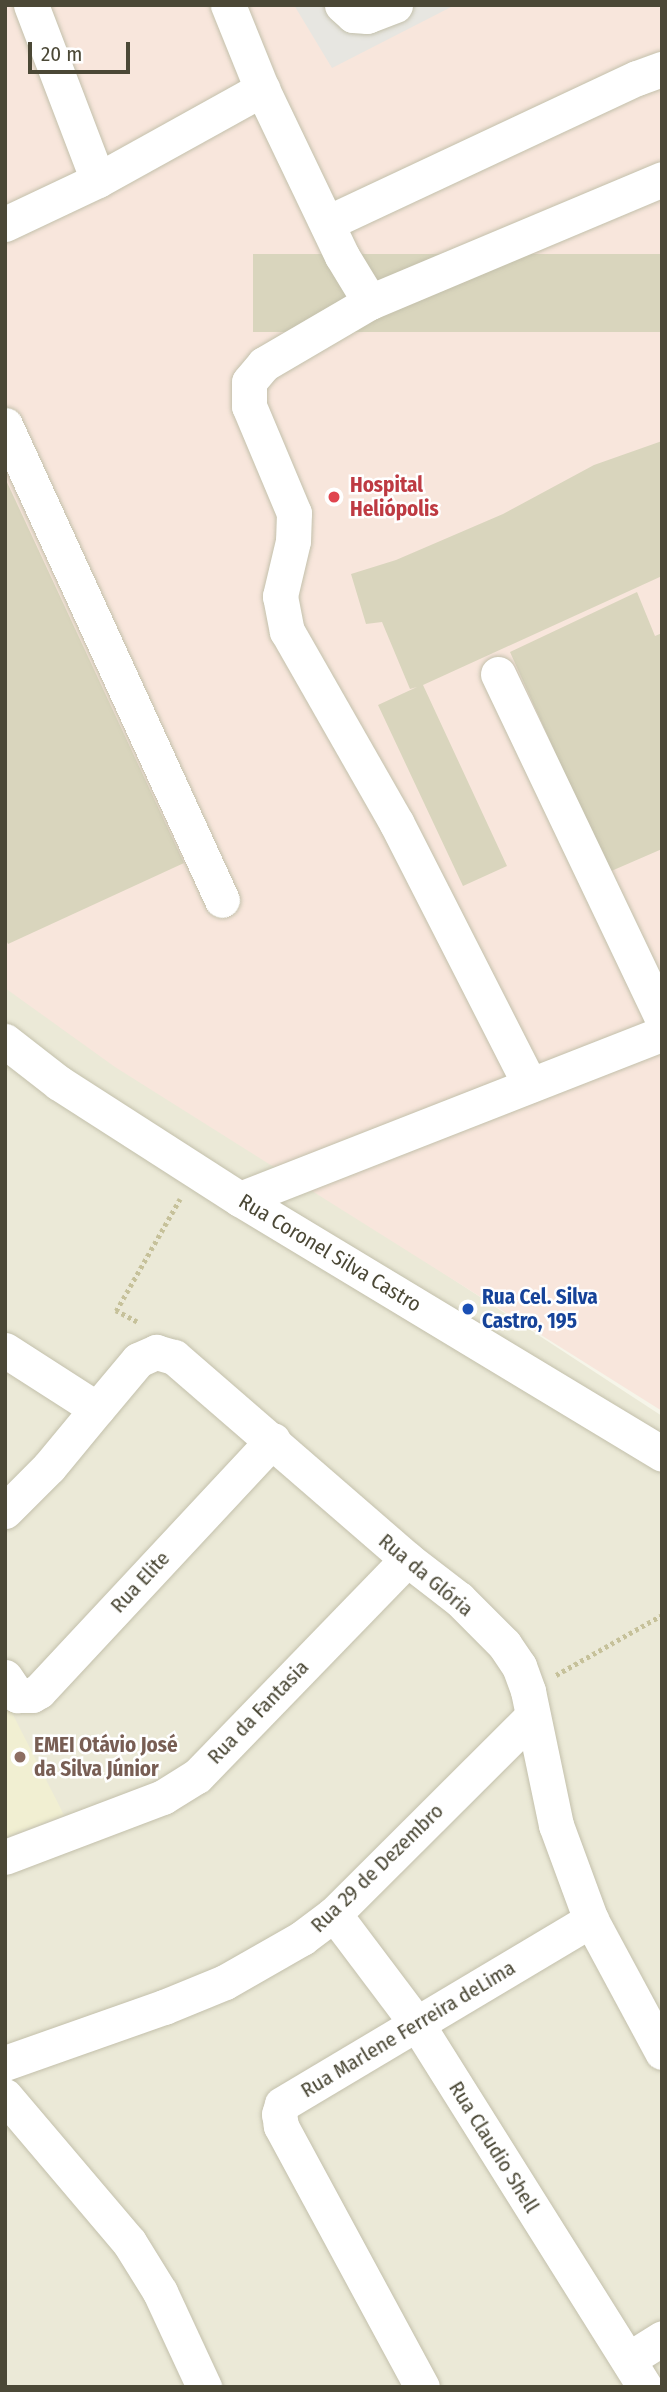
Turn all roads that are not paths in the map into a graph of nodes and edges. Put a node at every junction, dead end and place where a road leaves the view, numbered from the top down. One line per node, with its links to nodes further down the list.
1 (31, 5): 8 (street)
2 (228, 5): 6 (street)
3 (342, 5): 4 (street)
4 (395, 5)
5 (662, 69): 9 (street)
6 (262, 89): 8 (street); 9 (street)
7 (662, 179): 11 (street)
8 (98, 180): 10 (street)
9 (327, 223): 11 (street)
10 (5, 224)
11 (370, 302): 18 (street)
12 (5, 425): 14 (street)
13 (498, 674): 15 (street)
14 (222, 900)
15 (662, 1018)
16 (662, 1034): 18 (street)
17 (5, 1041): 19 (street, Rua Coronel Silva Castro)
18 (530, 1085): 19 (street)
19 (240, 1199): 23 (street, Rua Coronel Silva Castro)
20 (5, 1350): 21 (street)
21 (97, 1409): 22 (street, Rua da Glória); 24 (street)
22 (273, 1440): 25 (street, Rua da Glória); 26 (street, Rua Elite)
23 (662, 1454)
24 (5, 1511)
25 (407, 1559): 27 (street, Rua da Glória); 28 (street, Rua da Fantasia)
26 (5, 1677)
27 (530, 1704): 29 (street, Rua 29 de Dezembro); 30 (street, Rua da Glória)
28 (5, 1857)
29 (334, 1914): 31 (street, Rua Claudio Shell); 33 (street, Rua 29 de Dezembro)
30 (591, 1920): 31 (street, Rua Marlene Ferreira deLima); 32 (street, Rua da Glória)
31 (417, 2024): 36 (street, Rua Claudio Shell); 38 (street, Rua Marlene Ferreira deLima)
32 (662, 2052)
33 (5, 2063)
34 (5, 2096): 37 (street)
35 (662, 2338): 36 (street)
36 (637, 2373)
37 (204, 2387)
38 (422, 2387)

